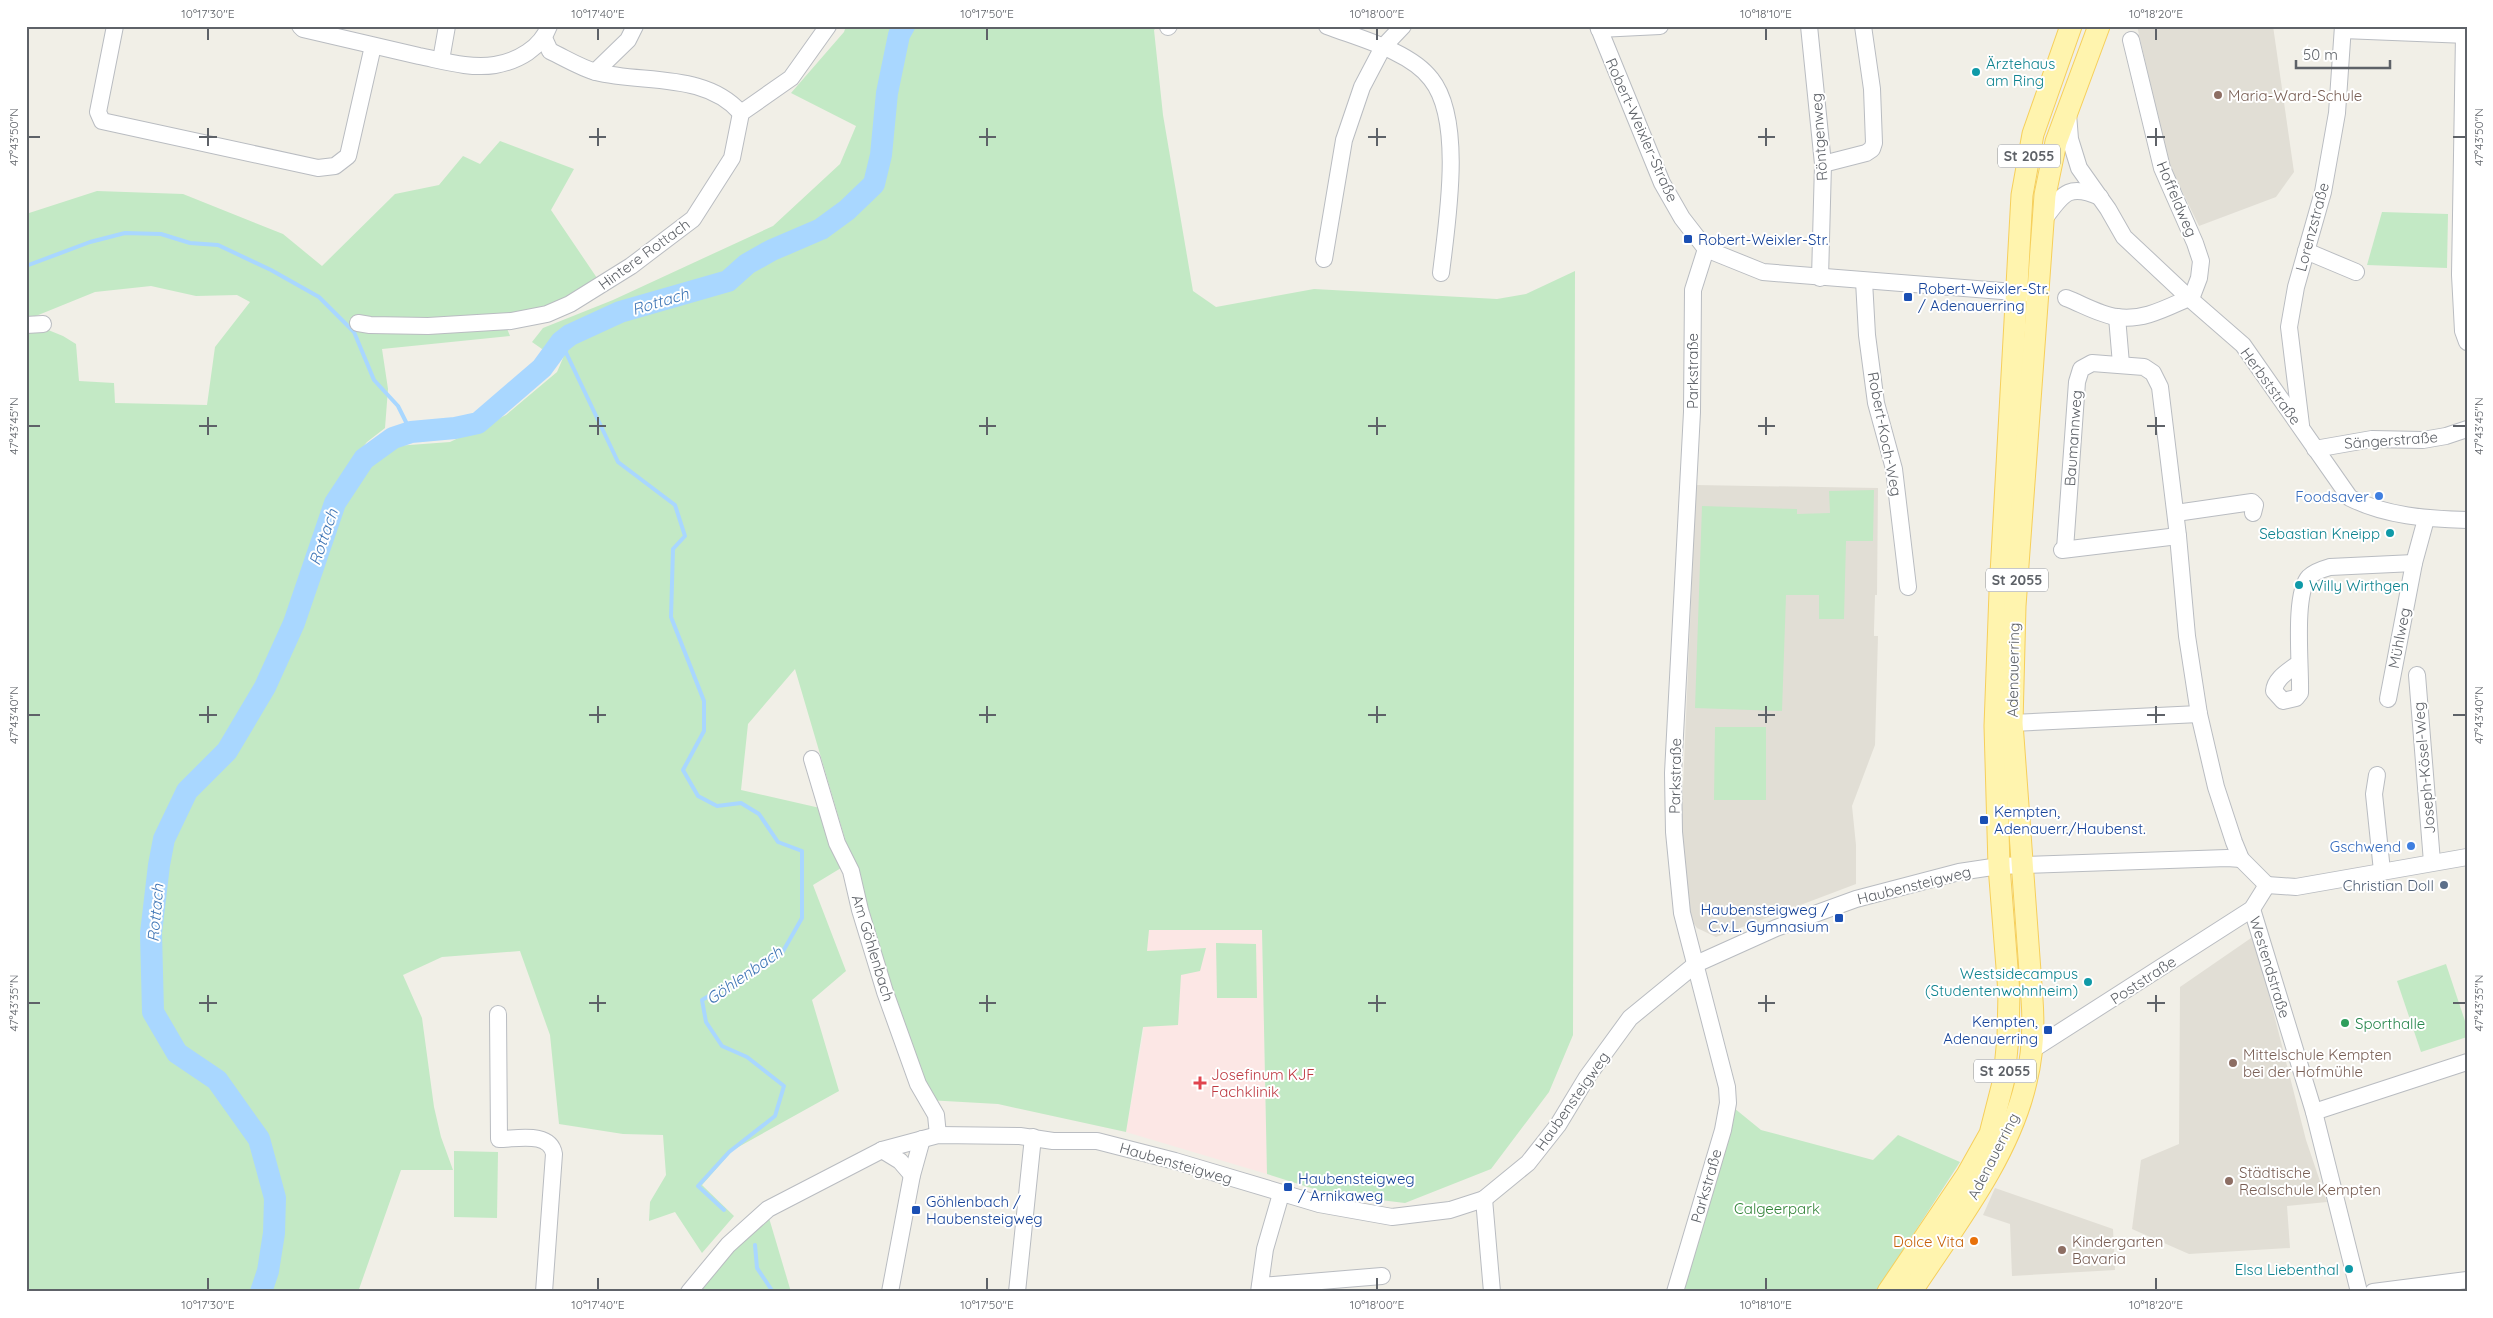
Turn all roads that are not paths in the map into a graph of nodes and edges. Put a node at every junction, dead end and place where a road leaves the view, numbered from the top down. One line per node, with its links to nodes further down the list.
1 (115, 26): 18 (street)
2 (300, 26): 18 (street)
3 (447, 26): 20 (street)
4 (635, 26): 21 (street)
5 (828, 26): 23 (street)
6 (1326, 26): 19 (street)
7 (1404, 26): 19 (street)
8 (1660, 26): 13 (street)
9 (1808, 26): 24 (street, Röntgenweg)
10 (1863, 26): 24 (street)
11 (2071, 26): 34 (main road, Adenauerring / St 2055)
12 (2099, 26): 22 (main road, Adenauerring / St 2055)
13 (1598, 27): 27 (street, Robert-Weixler-Straße)
14 (2343, 28): 16 (street); 28 (street, Lorenzstraße)
15 (547, 32): 20 (street); 21 (street)
16 (2466, 35): 41 (street)
17 (2131, 40): 36 (street, Hoffeldweg)
18 (372, 46): 20 (street)
19 (1383, 47): 29 (street); 31 (street)
20 (441, 60)
21 (595, 72): 23 (street)
22 (2068, 109): 25 (street, Herbststraße); 26 (main road, Adenauerring / St 2055)
23 (741, 112): 38 (street, Hintere Rottach)
24 (1824, 164): 32 (street, Röntgenweg)
25 (2100, 197): 26 (street); 36 (street, Herbststraße)
26 (2042, 222): 34 (main road, Adenauerring / St 2055)
27 (1706, 249): 32 (street); 68 (street, Parkstraße)
28 (2306, 251): 30 (street); 43 (street, Lorenzstraße)
29 (1324, 259)
30 (2356, 272)
31 (1441, 273)
32 (1820, 278): 33 (street)
33 (1864, 280): 34 (street); 52 (street, Robert-Koch-Weg)
34 (2027, 293): 57 (main road, Adenauerring / St 2055); 64 (main road, Adenauerring / St 2055)
35 (2066, 298): 37 (street)
36 (2190, 299): 37 (street); 43 (street, Herbststraße)
37 (2117, 317): 42 (street)
38 (358, 323)
39 (43, 324): 40 (street)
40 (26, 325)
41 (2467, 342)
42 (2121, 364): 46 (street, Baumannweg); 50 (street, Baumannweg)
43 (2302, 428): 45 (street, Herbststraße)
44 (2467, 429): 45 (street, Sängerstraße)
45 (2316, 449): 48 (street, Herbststraße)
46 (2176, 513): 47 (street); 50 (street)
47 (2254, 513)
48 (2426, 518): 49 (street, Herbststraße); 51 (street, Mühlweg)
49 (2467, 520)
50 (2178, 536): 56 (street)
51 (2414, 563): 53 (street); 55 (street, Mühlweg)
52 (1908, 587)
53 (2299, 663)
54 (2417, 675): 62 (street, Joseph-Kösel-Weg)
55 (2388, 699)
56 (2199, 714): 57 (street); 61 (street)
57 (2012, 724): 63 (main road, Adenauerring / St 2055)
58 (812, 759): 73 (street, Am Göhlenbach)
59 (2377, 775): 65 (street)
60 (2467, 857): 62 (street)
61 (2241, 859): 63 (street, Haubensteigweg); 66 (street)
62 (2432, 862): 65 (street)
63 (2022, 865): 64 (street, Haubensteigweg); 70 (main road, Adenauerring / St 2055)
64 (1999, 866): 68 (street, Haubensteigweg); 89 (main road, Adenauerring / St 2055)
65 (2382, 871): 66 (street)
66 (2267, 885): 67 (street, Westendstraße)
67 (2252, 908): 70 (street, Poststraße); 72 (street, Westendstraße)
68 (1696, 964): 79 (street, Haubensteigweg); 88 (street, Parkstraße)
69 (498, 1014): 83 (street)
70 (2032, 1050): 90 (main road, Adenauerring / St 2055)
71 (2467, 1062): 72 (street)
72 (2314, 1112): 91 (street, Westendstraße)
73 (938, 1135): 74 (street, Haubensteigweg); 75 (street, Haubensteigweg)
74 (1033, 1137): 78 (street, Haubensteigweg); 86 (street)
75 (922, 1139): 76 (street, Haubensteigweg); 77 (street)
76 (882, 1150): 77 (street); 84 (street, Haubensteigweg)
77 (912, 1175): 85 (street)
78 (1281, 1194): 79 (street, Haubensteigweg); 82 (street)
79 (1484, 1199): 87 (street)
80 (1382, 1276): 82 (street)
81 (2467, 1280): 92 (street)
82 (1260, 1289)
83 (544, 1292)
84 (690, 1292)
85 (890, 1292)
86 (1017, 1292)
87 (1492, 1292)
88 (1676, 1292)
89 (1888, 1292)
90 (1911, 1292)
91 (2359, 1292)
92 (2373, 1292)

